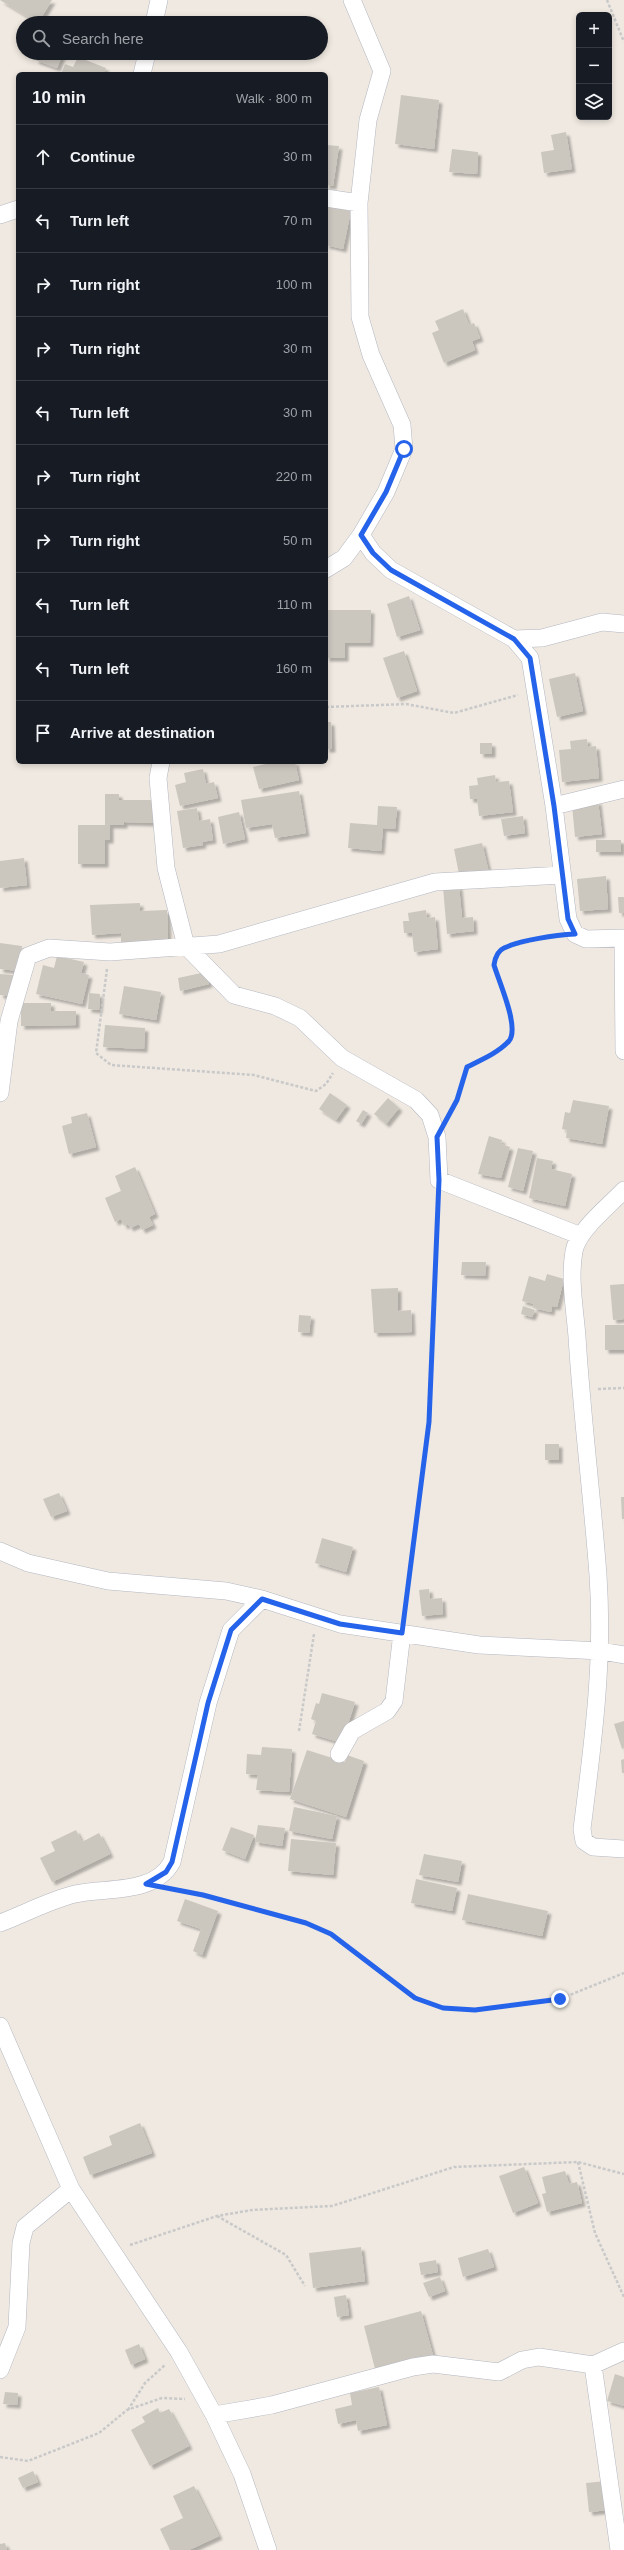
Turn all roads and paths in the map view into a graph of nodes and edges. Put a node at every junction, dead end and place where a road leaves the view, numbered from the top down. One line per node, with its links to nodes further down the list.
1 (159, 0): 4 (street)
2 (352, 0): 9 (street)
3 (607, 0): 5 (path)
4 (156, 16)
5 (624, 42)
6 (145, 60): 7 (street)
7 (142, 72)
8 (328, 198): 9 (street)
9 (359, 203): 12 (street)
10 (16, 210): 11 (street)
11 (0, 215)
12 (361, 535): 13 (street); 15 (street)
13 (328, 568)
14 (624, 624): 15 (street)
15 (514, 639): 16 (street)
16 (535, 691): 17 (path); 20 (street)
17 (328, 707)
18 (161, 764): 24 (street)
19 (624, 789): 20 (street)
20 (554, 806): 21 (street)
21 (562, 875): 22 (street); 24 (street)
22 (575, 934): 23 (street); 29 (path)
23 (623, 938): 26 (street)
24 (186, 946): 25 (street); 27 (street)
25 (110, 952): 27 (path); 28 (street)
26 (624, 1051)
27 (342, 1058): 29 (street)
28 (0, 1092)
29 (437, 1137): 30 (street)
30 (439, 1180): 32 (street); 38 (path)
31 (624, 1190): 32 (street)
32 (581, 1236): 34 (street)
33 (624, 1388): 34 (path)
34 (580, 1390): 39 (street)
35 (0, 1551): 36 (street)
36 (262, 1599): 37 (street); 44 (street)
37 (315, 1616): 38 (street); 41 (path)
38 (402, 1633): 39 (street); 42 (street)
39 (601, 1651): 40 (street); 43 (street)
40 (624, 1655)
41 (299, 1731)
42 (339, 1754)
43 (624, 1849)
44 (146, 1884): 45 (street); 46 (path)
45 (0, 1923)
46 (624, 1973)
47 (0, 2026): 50 (street)
48 (578, 2162): 49 (path); 51 (path); 54 (path)
49 (624, 2174)
50 (71, 2189): 52 (street); 58 (street)
51 (217, 2216): 52 (path); 53 (path)
52 (112, 2251): 56 (street)
53 (304, 2286)
54 (624, 2297)
55 (624, 2351): 57 (street)
56 (179, 2352): 59 (street); 60 (path)
57 (593, 2365): 61 (street); 64 (street)
58 (0, 2370)
59 (206, 2400): 60 (path); 61 (street)
60 (127, 2410): 62 (path)
61 (214, 2415): 63 (street)
62 (0, 2457)
63 (268, 2550)
64 (619, 2550)

